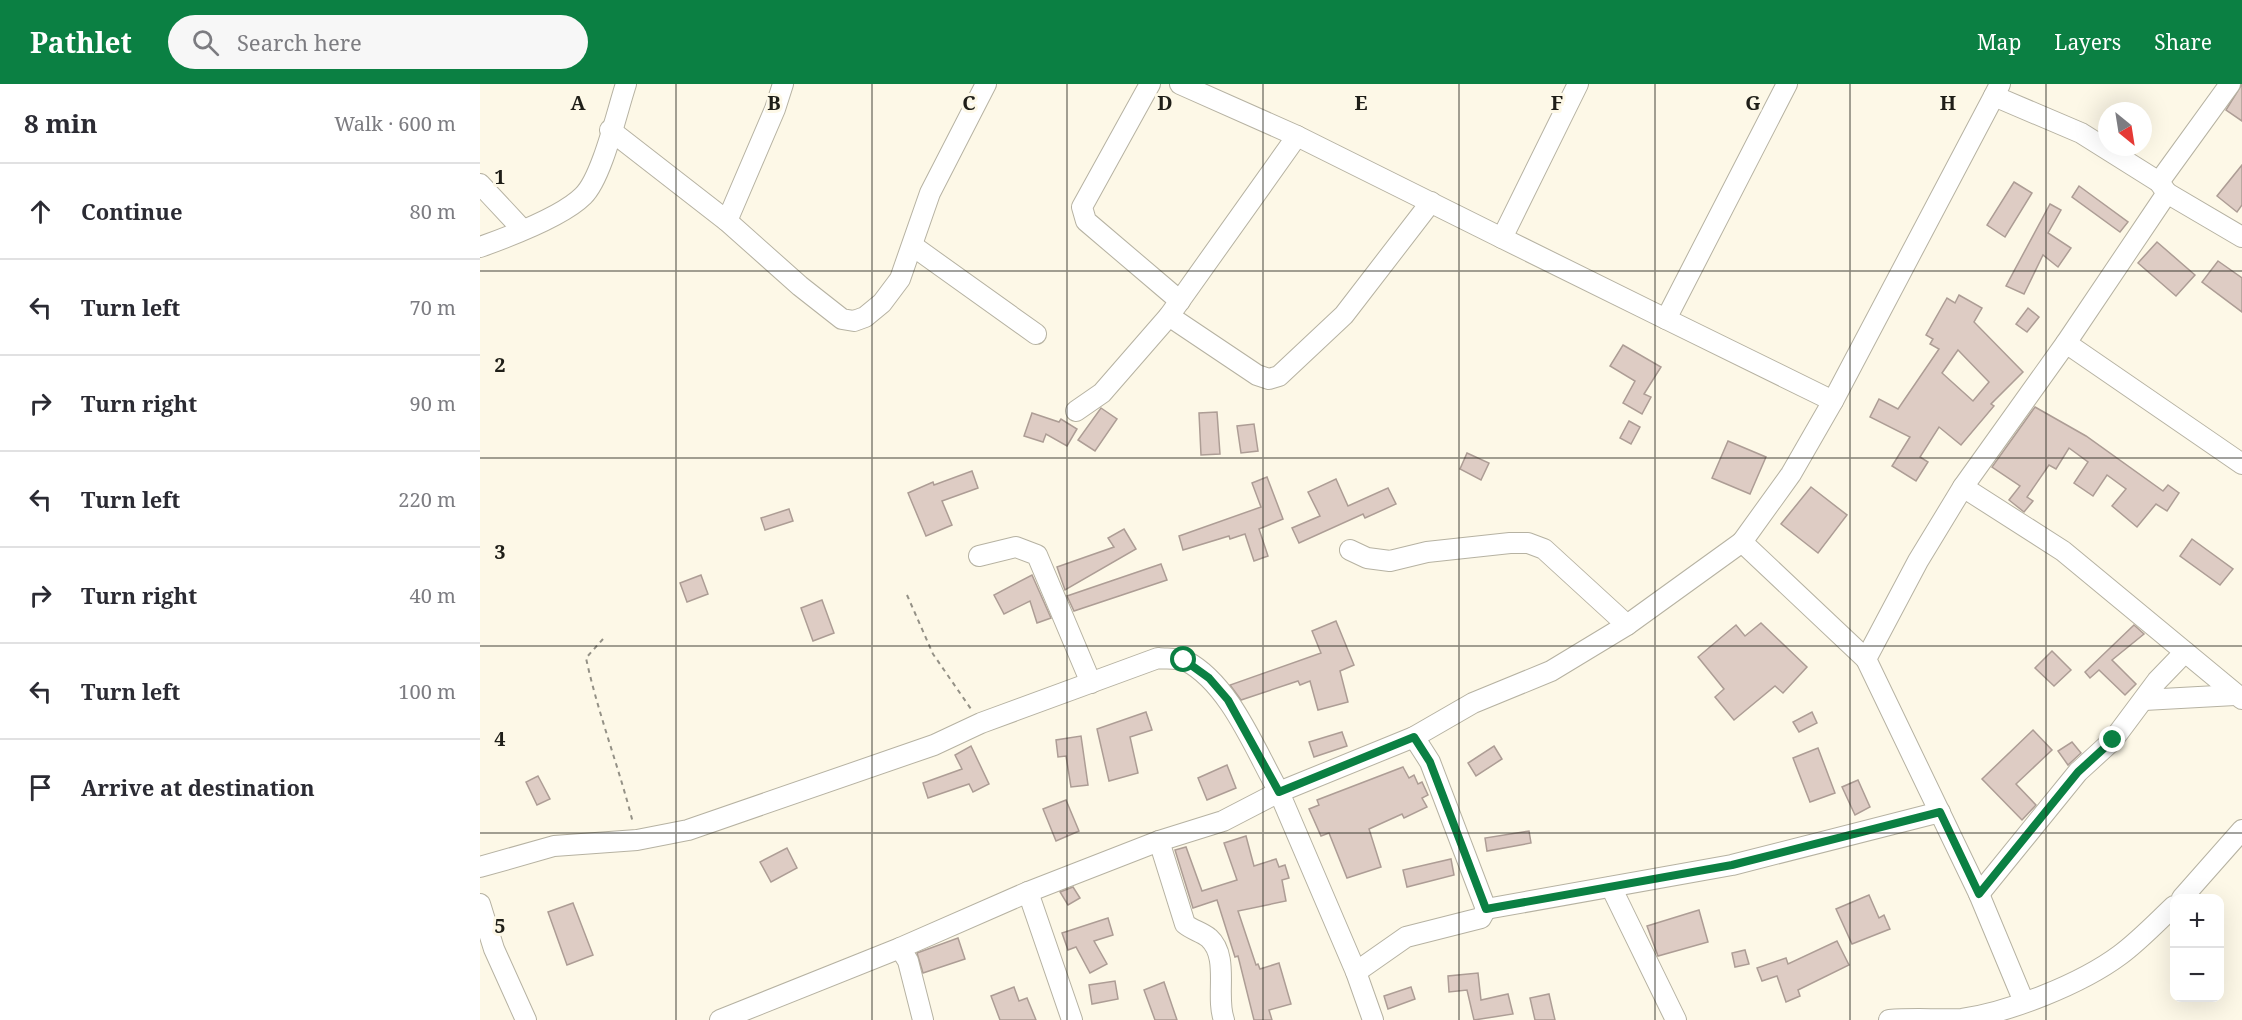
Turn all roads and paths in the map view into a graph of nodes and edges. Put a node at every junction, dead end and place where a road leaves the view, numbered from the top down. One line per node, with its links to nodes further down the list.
1 (626, 84): 10 (street)
2 (783, 84): 15 (street)
3 (986, 84): 19 (street)
4 (1150, 84): 21 (street)
5 (1180, 84): 11 (street)
6 (1578, 84): 18 (street)
7 (1787, 84): 22 (street)
8 (2230, 84): 13 (street)
9 (1997, 90): 13 (street); 25 (street)
10 (610, 130): 15 (street); 16 (street)
11 (1297, 136): 14 (street); 21 (street)
12 (480, 184): 16 (street)
13 (2163, 188): 17 (street); 24 (street)
14 (1431, 202): 18 (street); 21 (street)
15 (728, 221): 19 (street)
16 (522, 229): 20 (street)
17 (2242, 237)
18 (1502, 238): 22 (street)
19 (913, 246): 23 (street)
20 (480, 247)
21 (1174, 308): 26 (street)
22 (1666, 319): 25 (street)
23 (1036, 334)
24 (2066, 343): 27 (street); 28 (street)
25 (1833, 401): 29 (street)
26 (1076, 411)
27 (2242, 464)
28 (1963, 487): 35 (street); 36 (street)
29 (1742, 542): 33 (street); 36 (street)
30 (1350, 550): 33 (street)
31 (979, 556): 37 (street)
32 (907, 595): 40 (path)
33 (1626, 625): 41 (street)
34 (603, 639): 45 (path)
35 (2185, 652): 38 (street); 39 (street)
36 (1866, 659): 43 (street)
37 (1091, 683): 40 (street); 42 (street)
38 (2239, 697): 39 (street)
39 (2144, 700): 50 (street)
40 (981, 723): 45 (street)
41 (1414, 737): 42 (street); 53 (street)
42 (1279, 792): 46 (street); 56 (street)
43 (1940, 812): 48 (street); 50 (street)
44 (2241, 834): 51 (street)
45 (638, 840): 47 (street)
46 (1159, 841): 49 (street); 62 (street)
47 (480, 867)
48 (1611, 887): 53 (street); 64 (street)
49 (1028, 892): 55 (street); 61 (street)
50 (1979, 894): 57 (street)
51 (2186, 894)
52 (480, 904): 58 (street)
53 (1486, 909): 56 (street)
54 (2170, 910): 57 (street)
55 (900, 948): 59 (street); 60 (street)
56 (1356, 972): 63 (street)
57 (2024, 1002): 66 (street)
58 (526, 1020)
59 (720, 1020)
60 (923, 1020)
61 (1072, 1020)
62 (1224, 1020)
63 (1373, 1020)
64 (1676, 1020)
65 (1889, 1020): 66 (street)
66 (1896, 1020)

